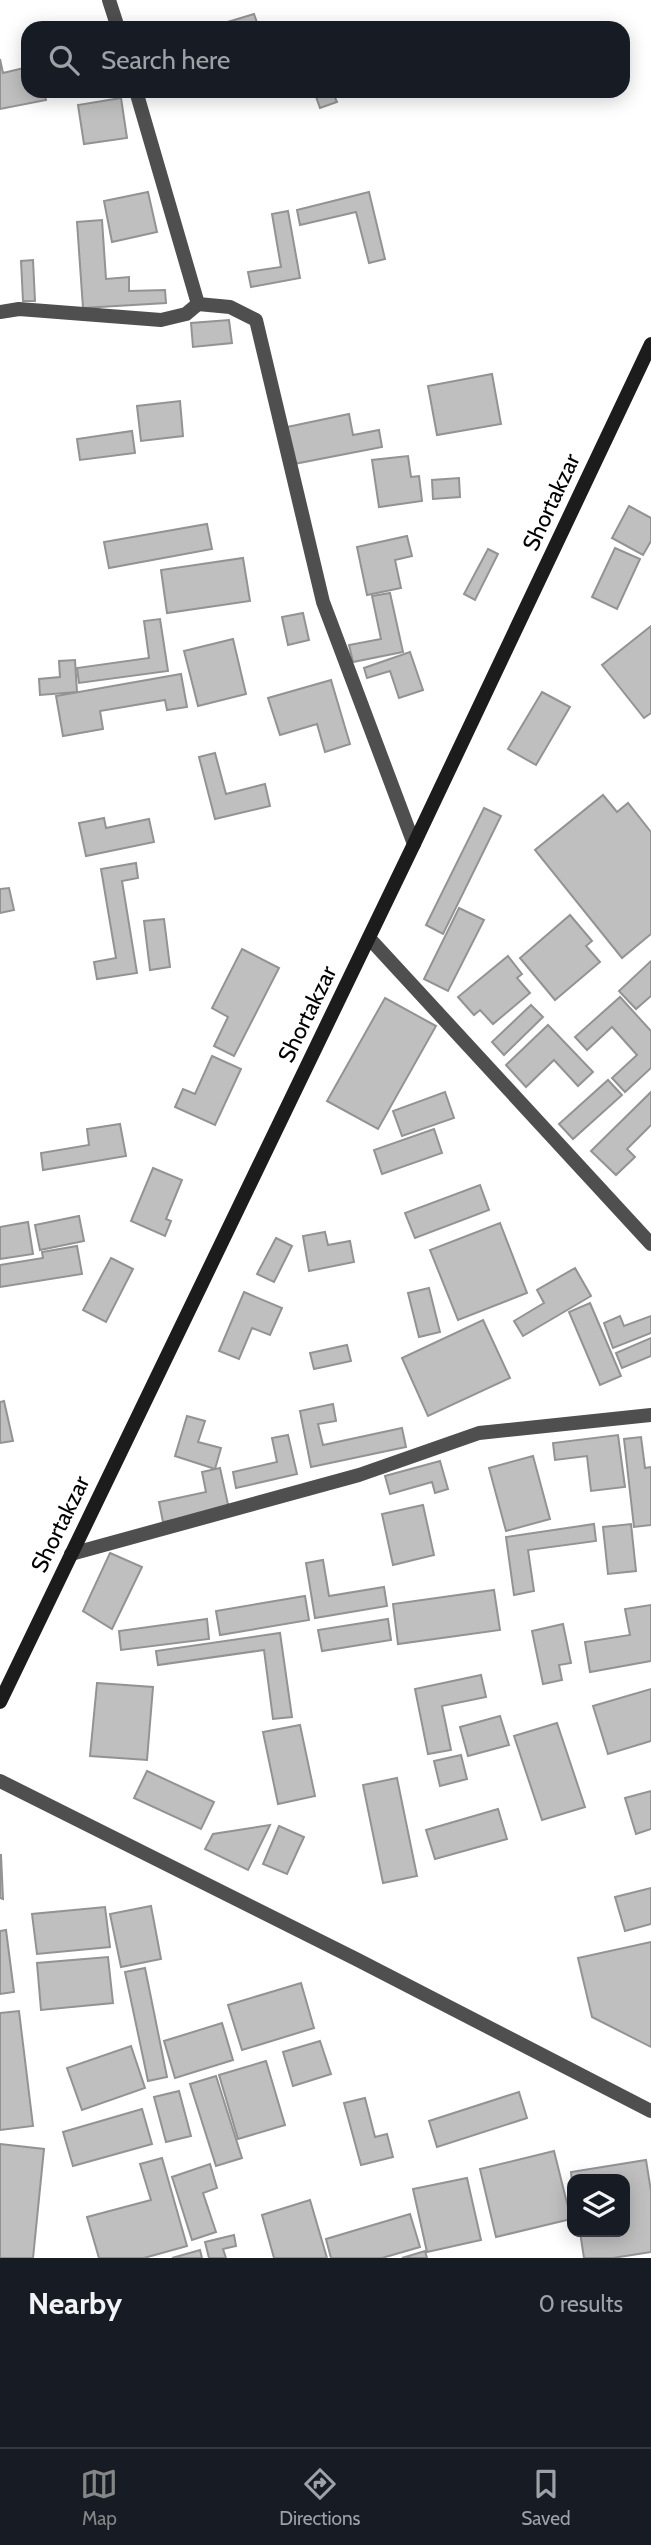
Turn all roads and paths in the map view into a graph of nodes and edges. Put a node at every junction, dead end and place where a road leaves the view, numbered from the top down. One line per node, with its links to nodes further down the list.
1 (109, 0): 2 (street)
2 (116, 21)
3 (138, 98): 4 (street)
4 (198, 304): 5 (street); 7 (street)
5 (0, 312)
6 (651, 344): 7 (street, Shortakzar)
7 (414, 845): 8 (street, Shortakzar)
8 (369, 938): 9 (street); 11 (street, Shortakzar)
9 (651, 1244)
10 (651, 1415): 11 (street)
11 (71, 1554): 12 (street, Shortakzar)
12 (0, 1702)
13 (0, 1781): 14 (street)
14 (651, 2111)

